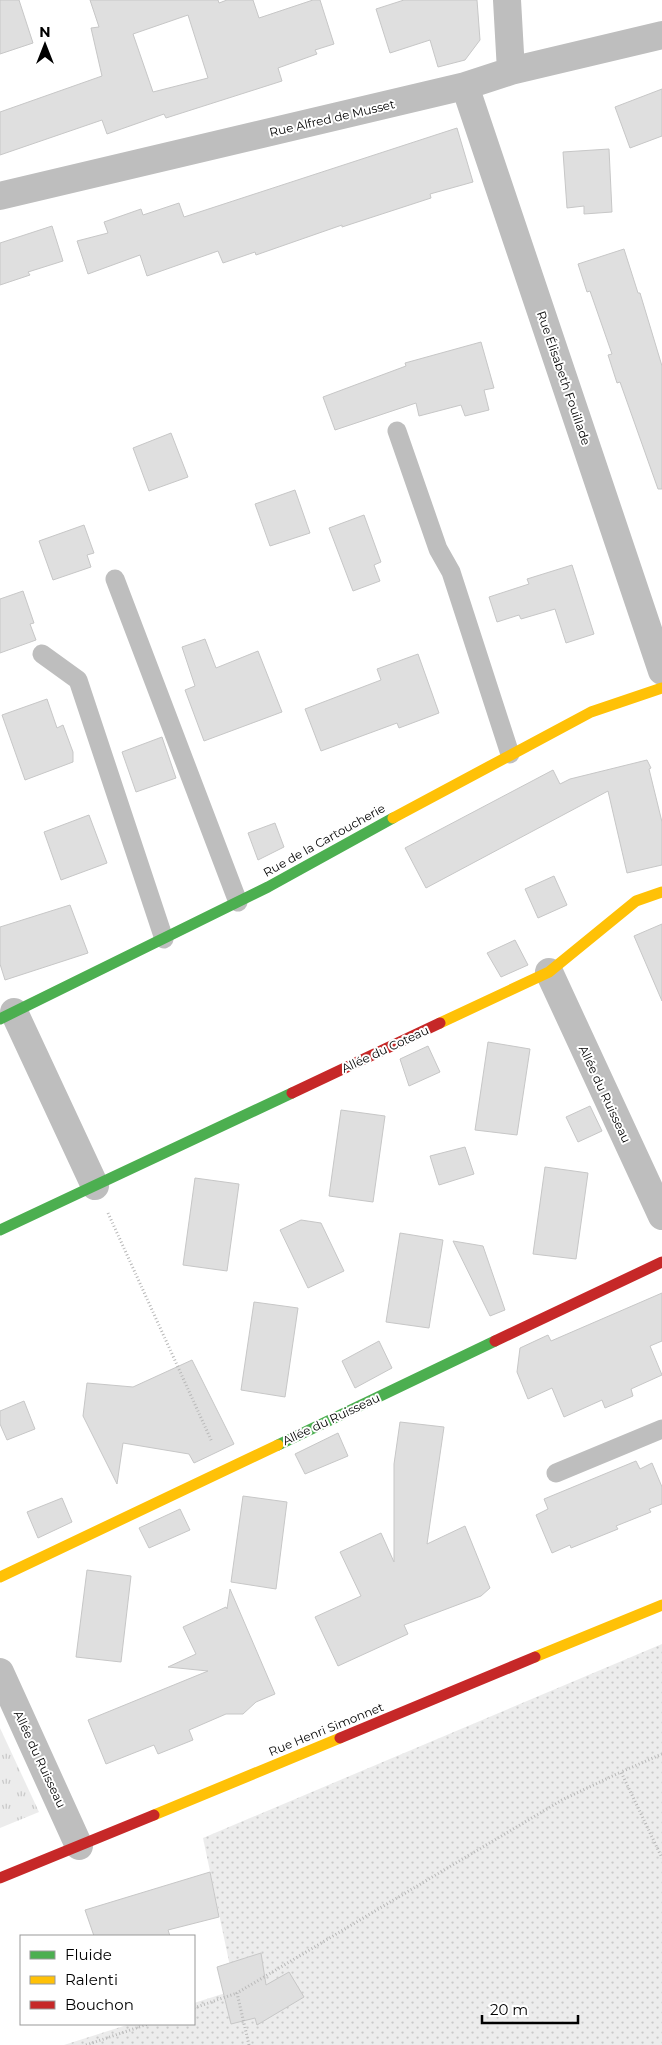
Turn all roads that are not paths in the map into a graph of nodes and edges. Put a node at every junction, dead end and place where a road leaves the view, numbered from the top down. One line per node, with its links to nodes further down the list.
1 (507, 0): 3 (street)
2 (662, 35): 3 (street, Rue Alfred de Musset)
3 (511, 72): 4 (street, Rue Alfred de Musset)
4 (464, 86): 5 (street, Rue Alfred de Musset); 9 (street, Rue Élisabeth Fouillade)
5 (0, 196)
6 (397, 432): 11 (lane)
7 (115, 579): 13 (lane)
8 (42, 654): 14 (lane)
9 (662, 671)
10 (662, 688): 11 (street, Rue de la Cartoucherie)
11 (510, 754): 13 (street, Rue de la Cartoucherie)
12 (662, 892): 15 (street, Allée du Coteau)
13 (238, 902): 14 (street, Rue de la Cartoucherie)
14 (164, 938): 16 (street, Rue de la Cartoucherie)
15 (549, 972): 17 (street, Allée du Coteau); 18 (street, Allée du Ruisseau)
16 (4, 1017): 17 (street)
17 (95, 1186): 19 (street, Allée du Coteau)
18 (662, 1216)
19 (0, 1230)
20 (662, 1262): 23 (street, Allée du Ruisseau)
21 (662, 1429): 22 (lane)
22 (556, 1473)
23 (0, 1577)
24 (662, 1605): 26 (street, Rue Henri Simonnet)
25 (0, 1672): 26 (street, Allée du Ruisseau)
26 (79, 1846): 27 (street, Rue Henri Simonnet)
27 (0, 1878)

